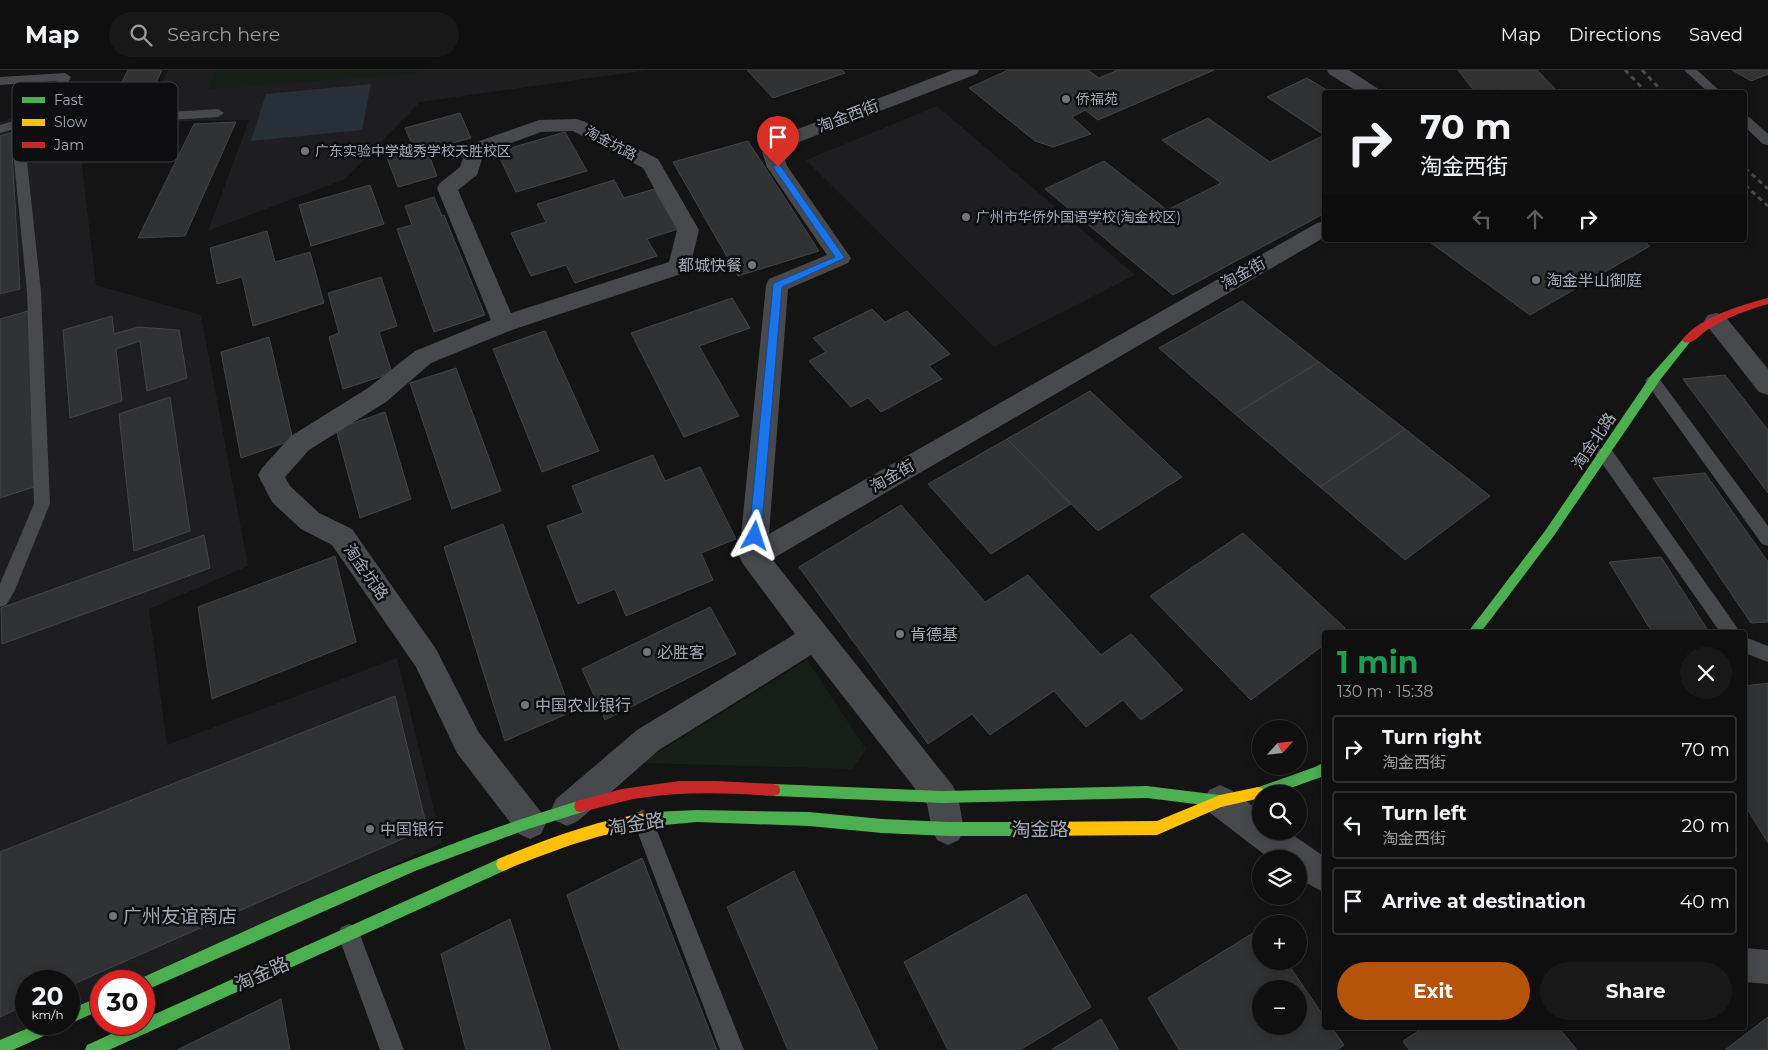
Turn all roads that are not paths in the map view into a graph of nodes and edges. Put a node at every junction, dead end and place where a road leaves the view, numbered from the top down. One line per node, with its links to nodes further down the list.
1 (970, 70): 23 (street, 淘金西街)
2 (1336, 70): 6 (street)
3 (1690, 70): 7 (lane)
4 (0, 81): 5 (lane)
5 (62, 82)
6 (1367, 90)
7 (1713, 90)
8 (218, 113): 9 (lane)
9 (178, 116)
10 (1747, 122): 13 (lane)
11 (12, 125): 12 (lane)
12 (0, 129)
13 (1768, 141)
14 (21, 162): 24 (lane)
15 (1322, 230): 23 (street, 淘金街)
16 (1768, 301): 17 (street, 淘金北路)
17 (1716, 321): 19 (street, 淘金北路); 20 (street)
18 (504, 324): 18 (street, 淘金坑路); 35 (street, 淘金坑路)
19 (1653, 381): 21 (street, 淘金北路); 22 (lane)
20 (1768, 386)
21 (1605, 454): 25 (street, 淘金北路); 26 (lane)
22 (1768, 539)
23 (753, 556): 27 (street)
24 (0, 599)
25 (1476, 630)
26 (1729, 630)
27 (815, 637): 31 (street); 33 (street)
28 (1747, 645): 29 (lane)
29 (1768, 654)
30 (1322, 770): 32 (street)
31 (942, 797): 32 (street, 淘金路); 33 (street, 淘金路); 36 (street)
32 (1220, 801): 36 (street, 淘金路); 37 (street, 淘金路)
33 (565, 812): 35 (street, 淘金路)
34 (643, 820): 36 (street, 淘金路); 40 (street, 淘金路); 48 (lane)
35 (530, 823): 43 (street, 淘金路)
36 (948, 829)
37 (1286, 850)
38 (1307, 865): 39 (street, 淘金路)
39 (1322, 874)
40 (350, 935): 46 (street, 淘金路); 47 (lane)
41 (1747, 965): 42 (street)
42 (1768, 967)
43 (155, 979)
44 (29, 1035): 45 (street)
45 (0, 1048)
46 (92, 1050)
47 (392, 1050)
48 (732, 1050)

